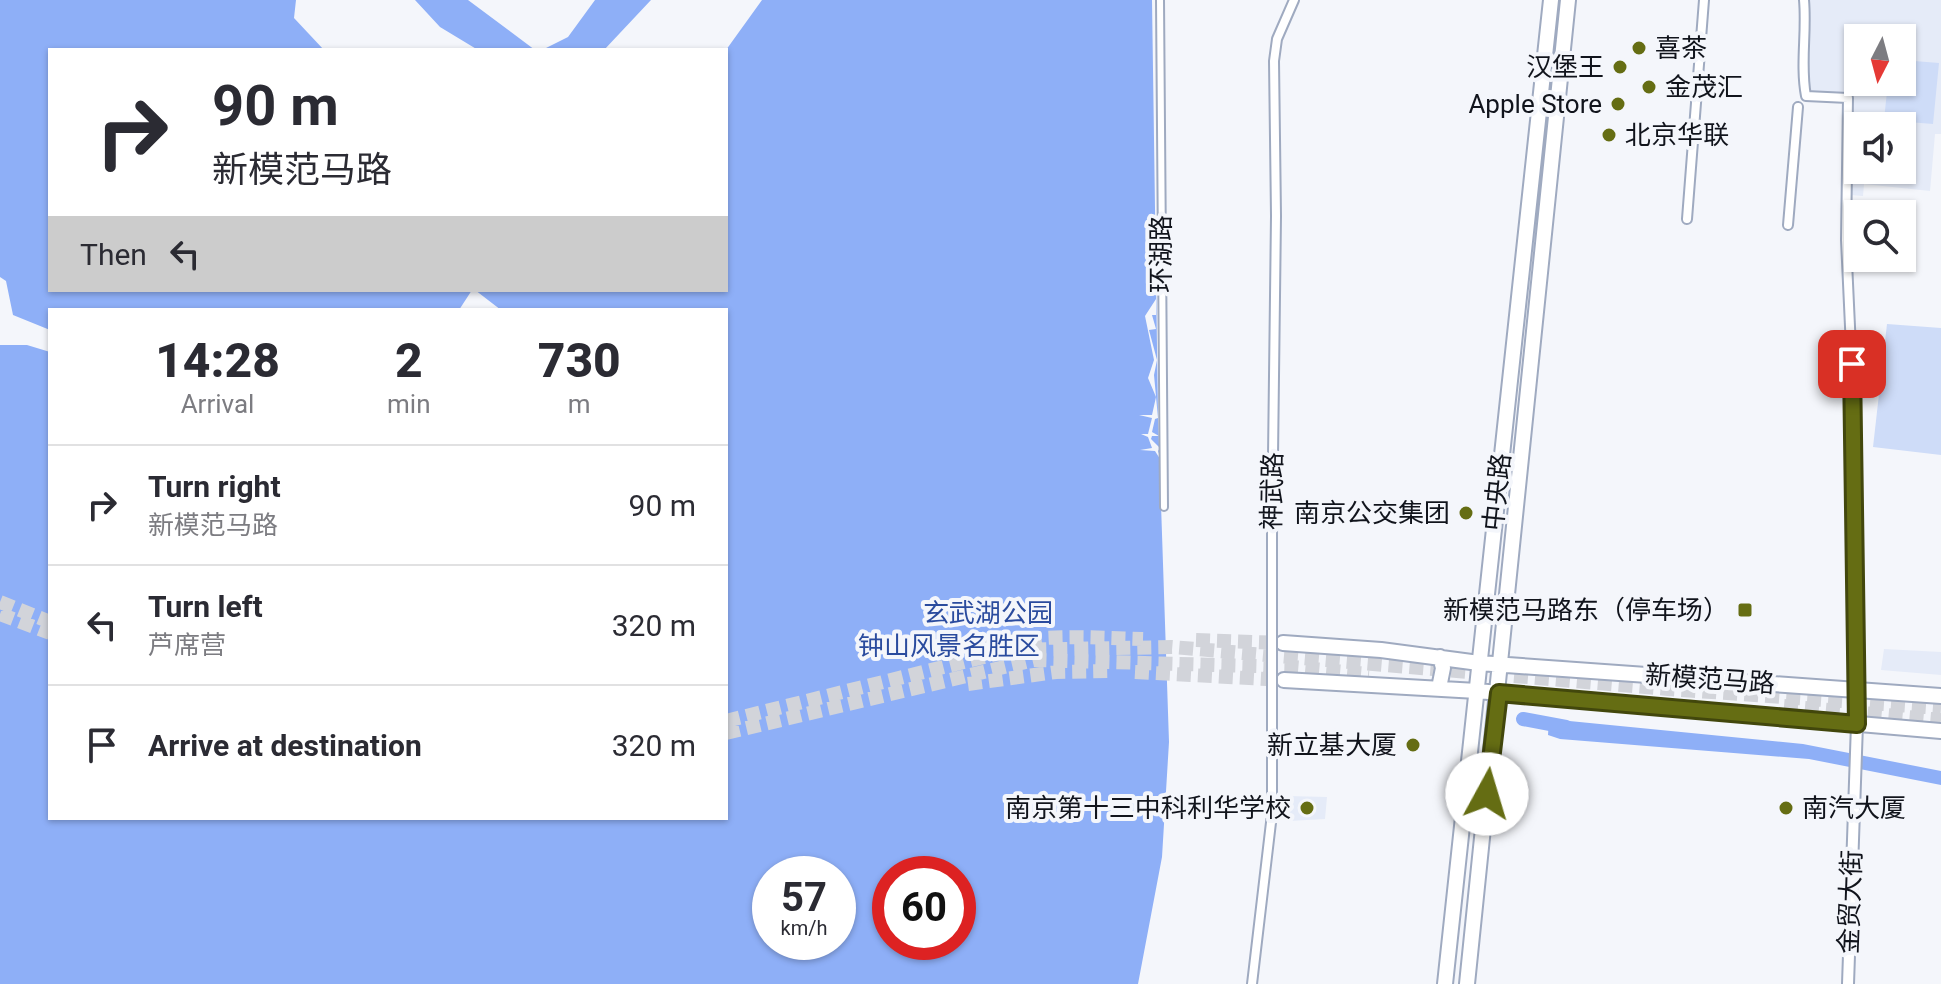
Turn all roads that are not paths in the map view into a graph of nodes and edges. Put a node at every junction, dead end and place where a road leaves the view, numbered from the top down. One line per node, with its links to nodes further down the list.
1 (1160, 0): 10 (street, 环湖路)
2 (1294, 0): 25 (street, 神武路, bridge)
3 (1551, 0): 13 (main road, 中央路)
4 (1568, 0): 14 (main road, 中央路)
5 (1704, 0): 8 (street)
6 (1804, 0): 18 (street)
7 (1798, 107): 9 (street)
8 (1687, 219)
9 (1788, 225)
10 (1164, 507)
11 (1283, 643): 12 (main road, 新模范马路)
12 (1440, 657): 13 (main road, 新模范马路); 17 (main road)
13 (1479, 663): 14 (main road, 新模范马路); 19 (main road, 中央路)
14 (1500, 665): 15 (main road, 新模范马路); 20 (main road, 中央路)
15 (1546, 667): 18 (main road, 新模范马路); 21 (main road)
16 (1284, 680): 17 (main road, 新模范马路)
17 (1439, 688): 19 (main road, 新模范马路)
18 (1857, 690): 22 (main road, 新模范马路); 23 (street)
19 (1477, 691): 20 (main road, 新模范马路); 26 (main road, 中央路)
20 (1499, 693): 21 (main road, 新模范马路); 27 (main road, 中央路)
21 (1552, 696): 23 (main road, 新模范马路)
22 (1941, 696)
23 (1857, 724): 24 (main road, 新模范马路); 28 (street, 金贸大街)
24 (1941, 731)
25 (1252, 984)
26 (1445, 984)
27 (1467, 984)
28 (1848, 984)

